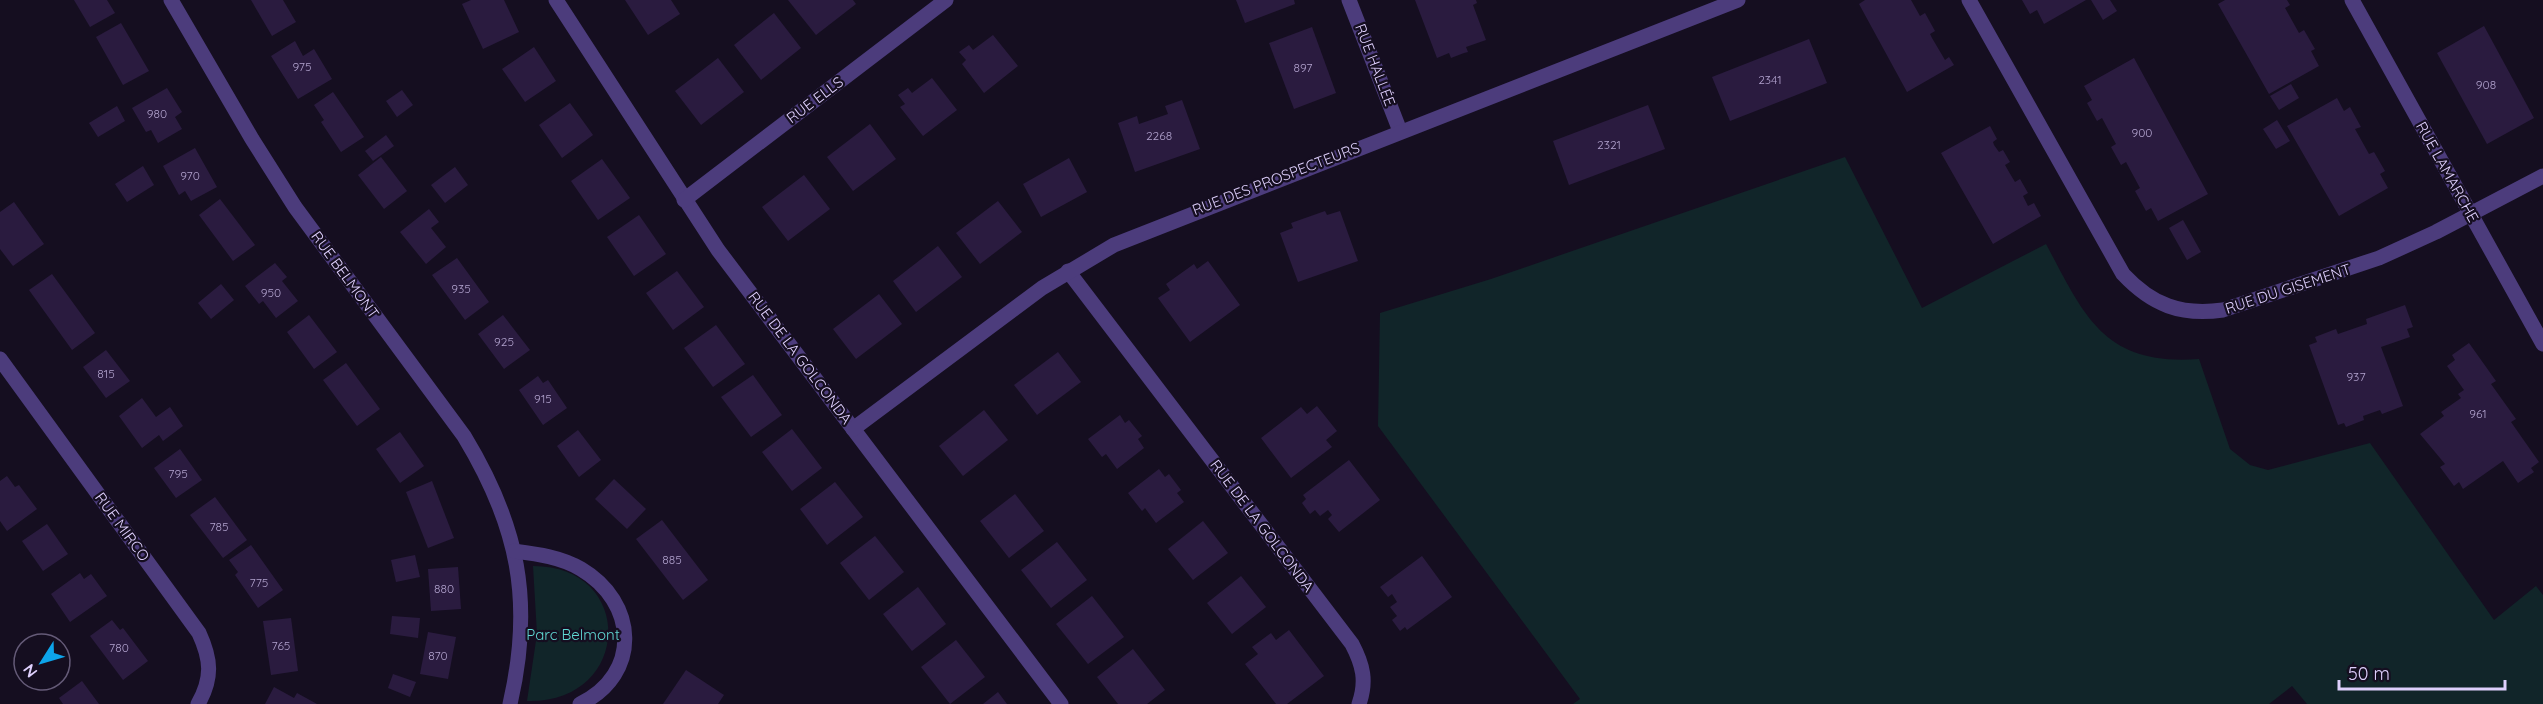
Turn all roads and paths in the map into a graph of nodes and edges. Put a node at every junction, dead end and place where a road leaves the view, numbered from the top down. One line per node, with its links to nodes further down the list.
1 (171, 0): 16 (street, RUE BELMONT)
2 (556, 0): 10 (street, RUE DE LA GOLCONDA)
3 (946, 0): 10 (street, RUE ELLS)
4 (1349, 0): 8 (street, RUE HALLÉE)
5 (1738, 0): 8 (street, RUE DES PROSPECTEURS)
6 (1969, 0): 11 (street, RUE DU GISEMENT)
7 (2352, 0): 11 (street, RUE LAMARCHE)
8 (1400, 131): 12 (street, RUE DES PROSPECTEURS)
9 (2543, 176): 11 (street, RUE DU GISEMENT)
10 (684, 200): 15 (street, RUE DE LA GOLCONDA)
11 (2470, 214): 13 (street, RUE LAMARCHE)
12 (1068, 271): 15 (street, RUE DES PROSPECTEURS); 21 (street, RUE DE LA GOLCONDA)
13 (2543, 344)
14 (0, 359): 17 (street, RUE MIRCO)
15 (853, 429): 20 (street, RUE DE LA GOLCONDA)
16 (514, 551): 18 (street, RUE BELMONT); 19 (street)
17 (198, 704)
18 (510, 704)
19 (580, 704)
20 (1061, 704)
21 (1359, 704)

